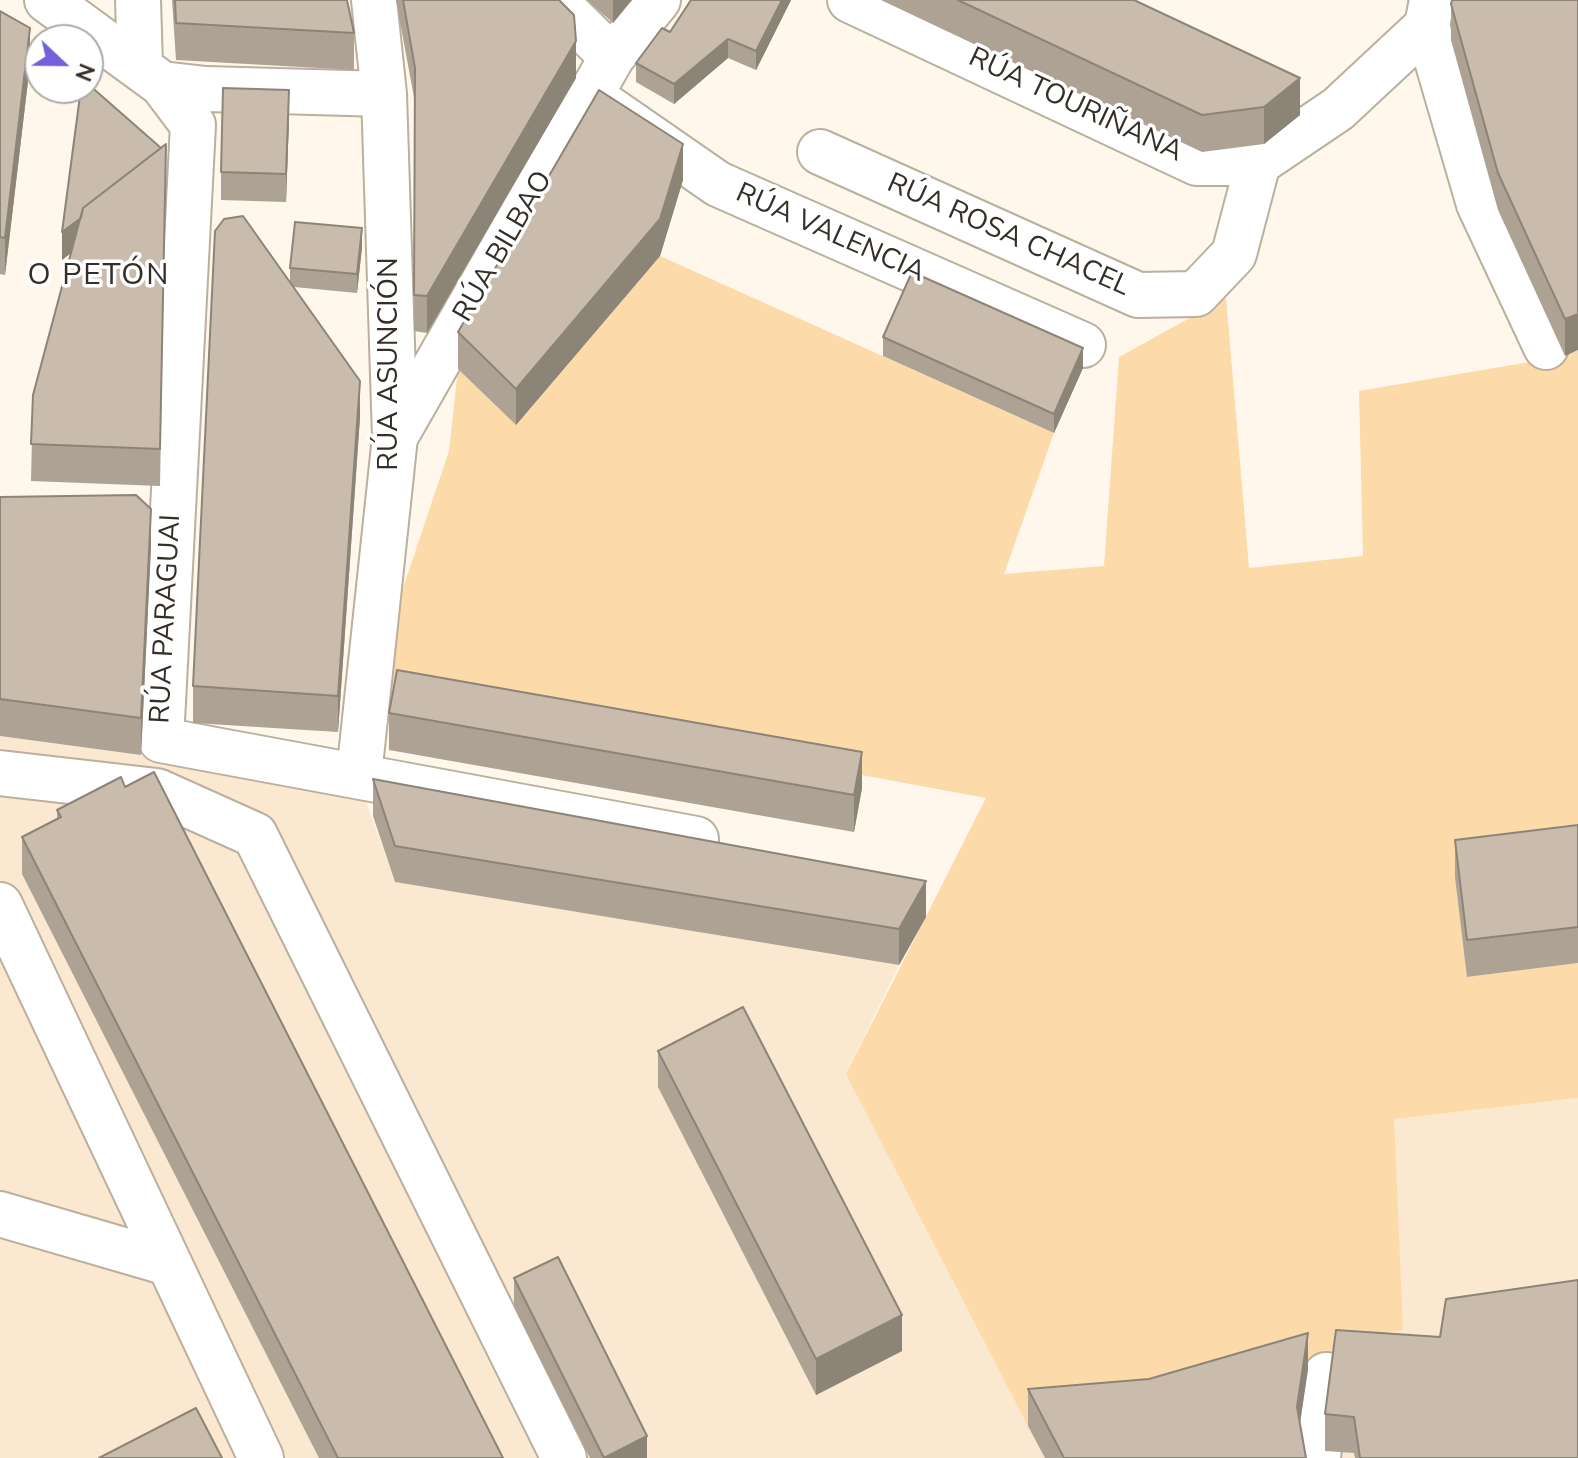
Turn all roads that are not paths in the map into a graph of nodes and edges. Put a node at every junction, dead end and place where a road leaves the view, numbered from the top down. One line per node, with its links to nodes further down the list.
1 (47, 0): 9 (street)
2 (138, 0): 9 (street)
3 (374, 0): 11 (street, RÚA ASUNCIÓN)
4 (554, 0): 8 (street)
5 (658, 0): 8 (street)
6 (850, 0): 15 (street, RÚA TOURIÑANA)
7 (1429, 13): 13 (street); 17 (street)
8 (612, 57): 12 (street, RÚA BILBAO)
9 (151, 75): 11 (street); 19 (street, RÚA PARAGUAI)
10 (1296, 89): 13 (street)
11 (384, 94): 18 (street, RÚA ASUNCIÓN)
12 (591, 96): 16 (street, RÚA VALENCIA); 18 (street, RÚA BILBAO)
13 (1338, 109): 15 (street)
14 (820, 152): 15 (street, RÚA ROSA CHACEL)
15 (1258, 163)
16 (1083, 345)
17 (1546, 347)
18 (395, 437): 22 (street, RÚA ASUNCIÓN)
19 (172, 508): 20 (street); 22 (street, RÚA PARAGUAI)
20 (125, 509)
21 (0, 773): 29 (street)
22 (359, 775): 23 (street, RÚA PARAGUAI)
23 (735, 846)
24 (0, 905): 26 (street)
25 (0, 1214): 26 (street)
26 (168, 1263): 28 (street)
27 (1326, 1375): 30 (street)
28 (261, 1458)
29 (564, 1458)
30 (1318, 1458)

